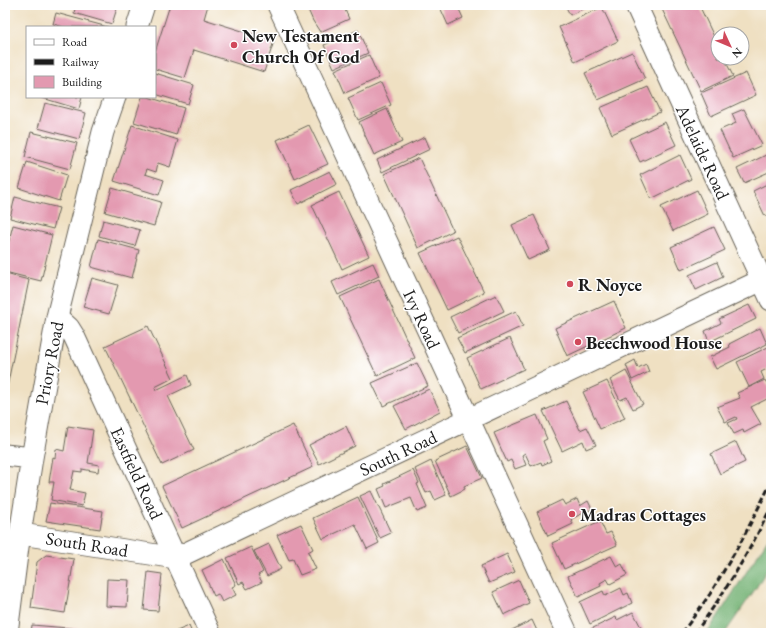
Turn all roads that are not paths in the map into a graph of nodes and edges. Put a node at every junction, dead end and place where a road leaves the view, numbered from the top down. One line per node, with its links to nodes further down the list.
1 (144, 5): 4 (street)
2 (278, 5): 9 (street, Ivy Road)
3 (636, 5): 6 (street, Adelaide Road)
4 (137, 26)
5 (115, 98): 8 (street, Priory Road)
6 (762, 280): 7 (street, Adelaide Road); 9 (street, South Road)
7 (771, 300)
8 (57, 317): 11 (street, Priory Road); 13 (street, Eastfield Road)
9 (469, 420): 13 (street, South Road); 16 (street, Ivy Road)
10 (5, 455): 11 (street)
11 (32, 458): 12 (street, Priory Road)
12 (20, 534): 13 (street, South Road); 14 (street, Priory Road)
13 (176, 558): 15 (street, Eastfield Road)
14 (7, 633)
15 (210, 633)
16 (567, 633)

